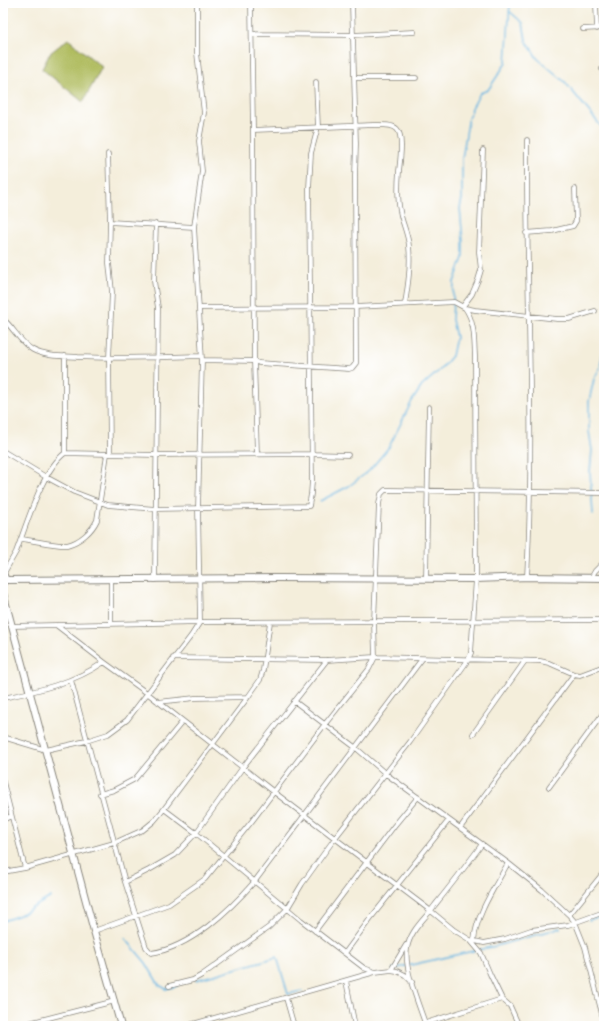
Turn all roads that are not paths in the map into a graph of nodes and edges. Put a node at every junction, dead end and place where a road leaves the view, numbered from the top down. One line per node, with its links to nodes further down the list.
1 (197, 3): 23 (street)
2 (251, 3): 9 (street)
3 (352, 3): 10 (street)
4 (596, 3): 7 (street)
5 (604, 28): 7 (street)
6 (583, 29): 7 (street)
7 (597, 29)
8 (414, 32): 10 (street)
9 (252, 34): 10 (street); 16 (street)
10 (353, 35): 11 (street)
11 (354, 78): 12 (street); 14 (street)
12 (416, 78)
13 (316, 82): 15 (street)
14 (355, 126): 15 (street); 25 (street); 26 (street)
15 (318, 127): 16 (street); 29 (street)
16 (253, 130): 30 (street)
17 (527, 140): 24 (street)
18 (483, 150): 27 (street)
19 (108, 154): 21 (street)
20 (575, 189): 24 (street)
21 (110, 222): 22 (street); 35 (street)
22 (156, 224): 23 (street); 36 (street)
23 (194, 227): 28 (street)
24 (526, 233): 32 (street)
25 (405, 304): 26 (street); 27 (street)
26 (356, 307): 29 (street); 39 (street)
27 (464, 307): 32 (street); 50 (street)
28 (199, 308): 30 (street); 37 (street)
29 (309, 308): 30 (street); 39 (street)
30 (254, 309): 38 (street)
31 (595, 311): 32 (street)
32 (529, 316): 52 (street)
33 (3, 319): 34 (street)
34 (65, 356): 35 (street); 42 (street)
35 (109, 358): 36 (street); 43 (street)
36 (158, 358): 37 (street); 46 (street)
37 (202, 358): 38 (street); 47 (street)
38 (254, 361): 39 (street); 44 (street)
39 (312, 366): 45 (street)
40 (430, 407): 51 (street)
41 (3, 451): 49 (street)
42 (65, 453): 43 (street); 49 (street)
43 (108, 454): 46 (street); 54 (street)
44 (257, 454): 45 (street); 47 (street)
45 (311, 454): 48 (street); 55 (street)
46 (155, 455): 47 (street); 56 (street)
47 (199, 455): 55 (street)
48 (348, 455)
49 (46, 477): 54 (street); 57 (street)
50 (475, 490): 51 (street); 52 (street); 66 (street)
51 (427, 491): 61 (street); 65 (street)
52 (530, 492): 53 (street); 60 (street)
53 (604, 493)
54 (100, 503): 56 (street); 57 (street)
55 (198, 508): 56 (street); 64 (street)
56 (155, 509): 68 (street)
57 (21, 539): 59 (street)
58 (604, 562): 62 (street)
59 (4, 577): 67 (main road)
60 (527, 577): 62 (main road); 66 (main road)
61 (376, 578): 64 (main road); 65 (main road); 72 (street)
62 (591, 578): 63 (main road)
63 (604, 578)
64 (200, 579): 68 (main road); 74 (street)
65 (426, 579): 66 (main road)
66 (476, 579): 73 (street)
67 (112, 580): 68 (main road); 76 (street)
68 (155, 580)
69 (3, 593): 70 (main road)
70 (6, 617): 77 (main road)
71 (604, 620): 73 (street)
72 (374, 621): 73 (street); 75 (street); 79 (street)
73 (474, 621): 84 (street)
74 (200, 622): 75 (street); 76 (street); 80 (street)
75 (270, 622): 82 (street)
76 (111, 624): 78 (street)
77 (12, 626): 78 (street); 90 (main road)
78 (56, 626): 86 (street)
79 (375, 657): 81 (street); 83 (street); 98 (street)
80 (174, 658): 82 (street); 91 (street)
81 (422, 659): 84 (street); 103 (street)
82 (266, 660): 83 (street); 92 (street)
83 (327, 660): 94 (street)
84 (468, 660): 85 (street); 106 (street)
85 (525, 661): 88 (street); 99 (street)
86 (104, 662): 89 (street); 91 (street)
87 (604, 666): 88 (street)
88 (574, 674): 117 (street)
89 (71, 680): 90 (street); 101 (street)
90 (30, 693): 93 (street); 104 (main road)
91 (147, 693): 95 (street); 101 (street)
92 (248, 697): 95 (street); 102 (street)
93 (3, 698)
94 (294, 701): 98 (street); 105 (street)
95 (158, 702): 97 (street)
96 (604, 712): 108 (street)
97 (183, 722): 102 (street); 110 (street)
98 (325, 724): 103 (street); 109 (street)
99 (473, 734)
100 (3, 738): 104 (street)
101 (86, 741): 104 (street); 110 (street)
102 (213, 744): 105 (street); 112 (street)
103 (356, 748): 106 (street); 113 (street)
104 (46, 750): 122 (main road)
105 (243, 767): 109 (street); 118 (street)
106 (386, 774): 111 (street); 119 (street)
107 (3, 782): 114 (street)
108 (549, 787)
109 (274, 792): 113 (street); 123 (street)
110 (100, 794): 120 (street)
111 (418, 797): 116 (street); 124 (street)
112 (164, 809): 118 (street); 120 (street)
113 (304, 814): 119 (street); 129 (street)
114 (11, 816): 115 (street); 126 (street)
115 (3, 820)
116 (449, 820): 117 (street); 131 (street)
117 (460, 828): 121 (street)
118 (196, 833): 123 (street); 130 (street)
119 (335, 838): 124 (street); 132 (street)
120 (114, 843): 122 (street); 130 (street)
121 (482, 844): 125 (street); 133 (street)
122 (73, 855): 126 (street); 138 (main road)
123 (224, 856): 129 (street); 136 (street)
124 (366, 862): 131 (street); 139 (street)
125 (508, 863): 135 (street); 141 (street)
126 (25, 868): 127 (street)
127 (3, 872)
128 (604, 872): 135 (street)
129 (255, 881): 132 (street); 136 (street)
130 (125, 882): 136 (street)
131 (396, 886): 133 (street); 142 (street)
132 (287, 909): 139 (street); 147 (street)
133 (431, 911): 140 (street); 141 (street)
134 (604, 912): 137 (street)
135 (569, 915): 137 (street)
136 (136, 916): 138 (street)
137 (575, 922): 141 (street); 151 (street)
138 (94, 931): 150 (main road)
139 (315, 931): 142 (street)
140 (409, 941): 143 (street); 146 (street)
141 (472, 941): 149 (street)
142 (345, 953): 144 (street)
143 (391, 970): 144 (street); 146 (street)
144 (375, 972): 145 (street)
145 (346, 981): 148 (street); 157 (street)
146 (412, 982): 152 (street)
147 (169, 986)
148 (286, 998): 155 (street); 156 (street)
149 (502, 999): 152 (street); 159 (street)
150 (114, 1001): 153 (street); 154 (main road)
151 (604, 1023): 160 (street)
152 (426, 1025): 158 (street)
153 (16, 1026)
154 (121, 1026)
155 (186, 1026)
156 (294, 1026)
157 (355, 1026)
158 (416, 1026)
159 (519, 1026)
160 (591, 1026)

